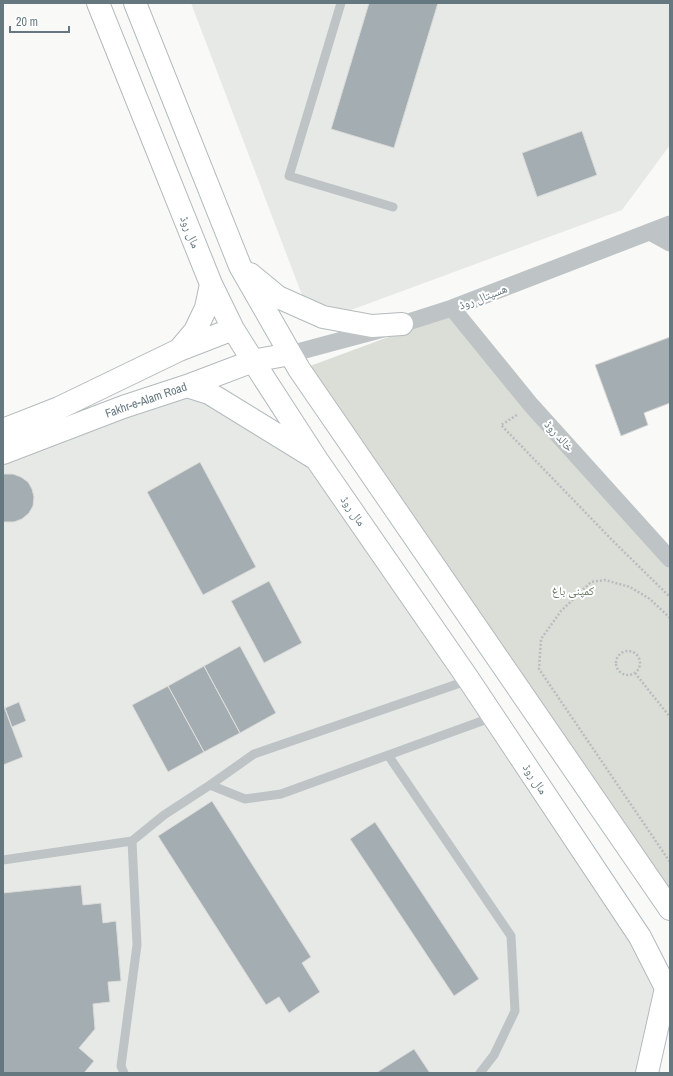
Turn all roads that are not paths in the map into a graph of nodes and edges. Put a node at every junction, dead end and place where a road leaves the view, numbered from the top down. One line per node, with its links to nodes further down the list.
1 (98, 3): 9 (main road, مال روڈ)
2 (135, 3): 8 (main road)
3 (341, 3): 4 (lane)
4 (393, 207)
5 (670, 224): 6 (street, ھسپتال روڈ)
6 (650, 232): 7 (street); 10 (street, ھسپتال روڈ)
7 (670, 242)
8 (240, 266): 11 (main road); 14 (main road)
9 (211, 284): 12 (main road, مال روڈ); 13 (main road)
10 (452, 308): 11 (street, ھسپتال روڈ); 20 (street, خالد روڈ)
11 (402, 324): 14 (street, ھسپتال روڈ)
12 (233, 329): 13 (main road); 15 (main road, مال روڈ)
13 (179, 350): 17 (main road)
14 (290, 354): 15 (main road, Fakhr-e-Alam Road); 27 (main road)
15 (253, 361): 16 (main road, Fakhr-e-Alam Road); 19 (main road, مال روڈ)
16 (186, 386): 18 (main road, Fakhr-e-Alam Road); 19 (main road)
17 (3, 430)
18 (3, 453)
19 (317, 460): 21 (main road, مال روڈ)
20 (670, 559)
21 (469, 680): 22 (main road, مال روڈ); 24 (lane)
22 (493, 717): 23 (lane); 28 (main road, مال روڈ)
23 (388, 755): 24 (lane); 30 (lane)
24 (210, 785): 25 (lane)
25 (132, 841): 26 (lane); 29 (lane)
26 (3, 860)
27 (670, 909)
28 (669, 987): 31 (main road, مال روڈ)
29 (120, 1071)
30 (480, 1073)
31 (647, 1073)

